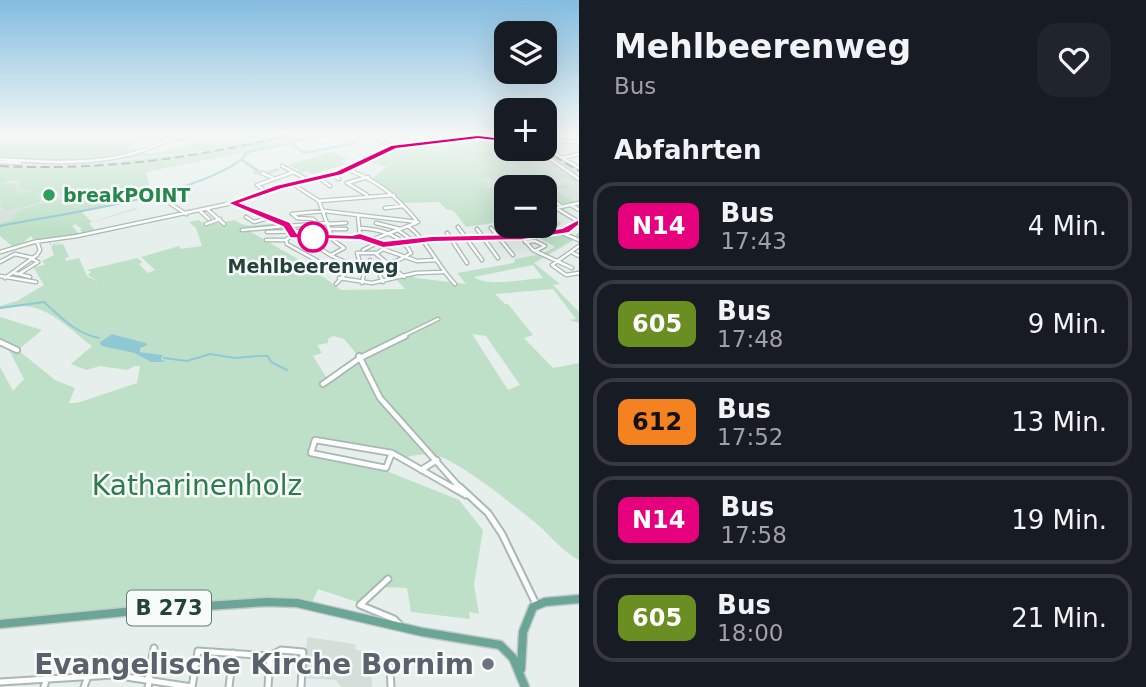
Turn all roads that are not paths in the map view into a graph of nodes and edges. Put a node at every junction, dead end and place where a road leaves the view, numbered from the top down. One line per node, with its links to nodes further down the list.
1 (284, 167): 5 (street)
2 (350, 167): 4 (street)
3 (562, 167): 14 (street)
4 (346, 169): 8 (street); 10 (street)
5 (293, 172): 7 (street); 9 (street)
6 (262, 173): 11 (street)
7 (288, 174): 9 (street); 11 (street)
8 (333, 175): 12 (street); 13 (street)
9 (301, 176): 15 (street)
10 (368, 177): 19 (street); 20 (street)
11 (273, 178): 18 (street)
12 (318, 178): 15 (street); 17 (street)
13 (340, 179)
14 (579, 179)
15 (310, 181): 16 (street)
16 (293, 184): 18 (street); 22 (street)
17 (330, 186)
18 (265, 191): 23 (street)
19 (395, 195): 20 (street); 26 (street)
20 (369, 197): 22 (street)
21 (165, 200): 35 (street)
22 (319, 201): 34 (street)
23 (232, 203): 31 (street); 38 (street)
24 (557, 203): 28 (street)
25 (579, 203): 29 (street)
26 (403, 205): 30 (street); 42 (street)
27 (557, 205): 28 (street)
28 (560, 205): 29 (street); 46 (street)
29 (571, 205): 32 (street)
30 (386, 208)
31 (207, 209): 33 (street); 41 (street)
32 (579, 210)
33 (199, 211): 35 (street); 40 (street)
34 (323, 211): 37 (street); 43 (street); 49 (street)
35 (186, 214): 84 (street)
36 (246, 216): 38 (street)
37 (358, 216): 39 (street); 53 (street)
38 (268, 218): 51 (street)
39 (378, 218): 42 (street); 45 (street)
40 (209, 219)
41 (220, 219): 47 (street); 48 (street)
42 (418, 222): 50 (street)
43 (328, 223): 44 (street); 49 (street); 55 (street)
44 (346, 223)
45 (376, 223): 57 (street); 58 (street)
46 (579, 223): 64 (street)
47 (206, 224)
48 (224, 224)
49 (318, 224): 51 (street)
50 (408, 226): 58 (street); 81 (street)
51 (288, 227): 60 (street); 61 (street); 63 (street); 68 (street)
52 (458, 227): 72 (street)
53 (359, 228): 57 (street); 69 (street)
54 (491, 228): 62 (street)
55 (330, 229): 56 (street); 71 (street)
56 (346, 229)
57 (374, 229): 65 (street)
58 (399, 229): 65 (street); 83 (street)
59 (477, 229): 73 (street)
60 (242, 230)
61 (304, 231)
62 (494, 231)
63 (267, 232)
64 (561, 232): 67 (street); 82 (street)
65 (388, 233): 80 (street); 86 (street)
66 (447, 233): 77 (street)
67 (557, 233)
68 (292, 235): 70 (street); 79 (street)
69 (360, 236): 71 (street); 80 (street)
70 (307, 237): 71 (street); 94 (street)
71 (332, 237): 94 (street)
72 (467, 238): 73 (street); 77 (street); 102 (street)
73 (483, 238): 74 (street); 98 (street)
74 (494, 238)
75 (500, 238): 95 (street)
76 (523, 238): 85 (street)
77 (451, 239): 81 (street); 106 (street)
78 (266, 240): 79 (street)
79 (286, 240): 119 (street)
80 (371, 240): 87 (street)
81 (423, 240): 83 (street); 101 (street)
82 (579, 240)
83 (413, 241): 86 (street)
84 (37, 242): 90 (street); 99 (street)
85 (525, 242): 89 (street); 89 (street)
86 (404, 243): 87 (street); 97 (street)
87 (380, 246): 92 (street); 93 (street); 97 (street)
88 (579, 246): 91 (street)
89 (535, 251): 103 (street)
90 (0, 252)
91 (571, 252): 96 (street); 103 (street)
92 (358, 253): 93 (street); 108 (street)
93 (376, 253): 107 (street)
94 (331, 255): 108 (street)
95 (513, 255)
96 (579, 256)
97 (406, 257): 104 (street); 107 (street)
98 (498, 258)
99 (33, 259): 105 (street); 112 (street); 116 (street)
100 (370, 260): 111 (street)
101 (436, 260): 104 (street); 114 (street)
102 (482, 260)
103 (559, 260): 109 (street); 115 (street)
104 (416, 261): 113 (street)
105 (0, 262)
106 (467, 263)
107 (388, 264): 111 (street); 120 (street)
108 (354, 265): 110 (street); 119 (street)
109 (573, 266)
110 (365, 267): 111 (street); 123 (street)
111 (373, 267): 122 (street)
112 (12, 272): 116 (street); 118 (street)
113 (420, 272): 114 (street); 120 (street)
114 (443, 272): 125 (street)
115 (579, 273)
116 (19, 274): 117 (street)
117 (30, 276)
118 (2, 277): 121 (street)
119 (341, 277): 123 (street); 124 (street)
120 (404, 277): 122 (street)
121 (36, 282)
122 (383, 282): 123 (street)
123 (362, 283)
124 (336, 284)
125 (455, 284)
126 (438, 319): 129 (street)
127 (0, 342): 128 (street)
128 (17, 350)
129 (360, 357): 130 (street); 132 (street)
130 (323, 384)
131 (392, 453): 131 (street); 133 (street)
132 (436, 459): 133 (street); 134 (street)
133 (419, 469): 134 (street)
134 (471, 498): 137 (street)
135 (388, 579): 139 (street)
136 (579, 599): 137 (main road)
137 (536, 604): 140 (main road)
138 (0, 624): 139 (main road, B 273)
139 (400, 627): 142 (main road, B 273)
140 (520, 642): 142 (main road); 147 (main road)
141 (154, 648): 152 (street)
142 (505, 648): 147 (main road)
143 (233, 653): 144 (street); 156 (street); 157 (street)
144 (270, 656): 158 (street); 159 (street)
145 (140, 660): 150 (street)
146 (390, 667): 160 (street)
147 (520, 672): 161 (main road)
148 (88, 676): 149 (street); 150 (street); 155 (street)
149 (47, 678): 153 (street); 154 (street)
150 (136, 678): 152 (street)
151 (0, 682): 153 (street)
152 (148, 682): 156 (street)
153 (9, 684)
154 (44, 687)
155 (84, 687)
156 (192, 687)
157 (229, 687)
158 (268, 687)
159 (301, 687)
160 (391, 687)
161 (525, 687)

